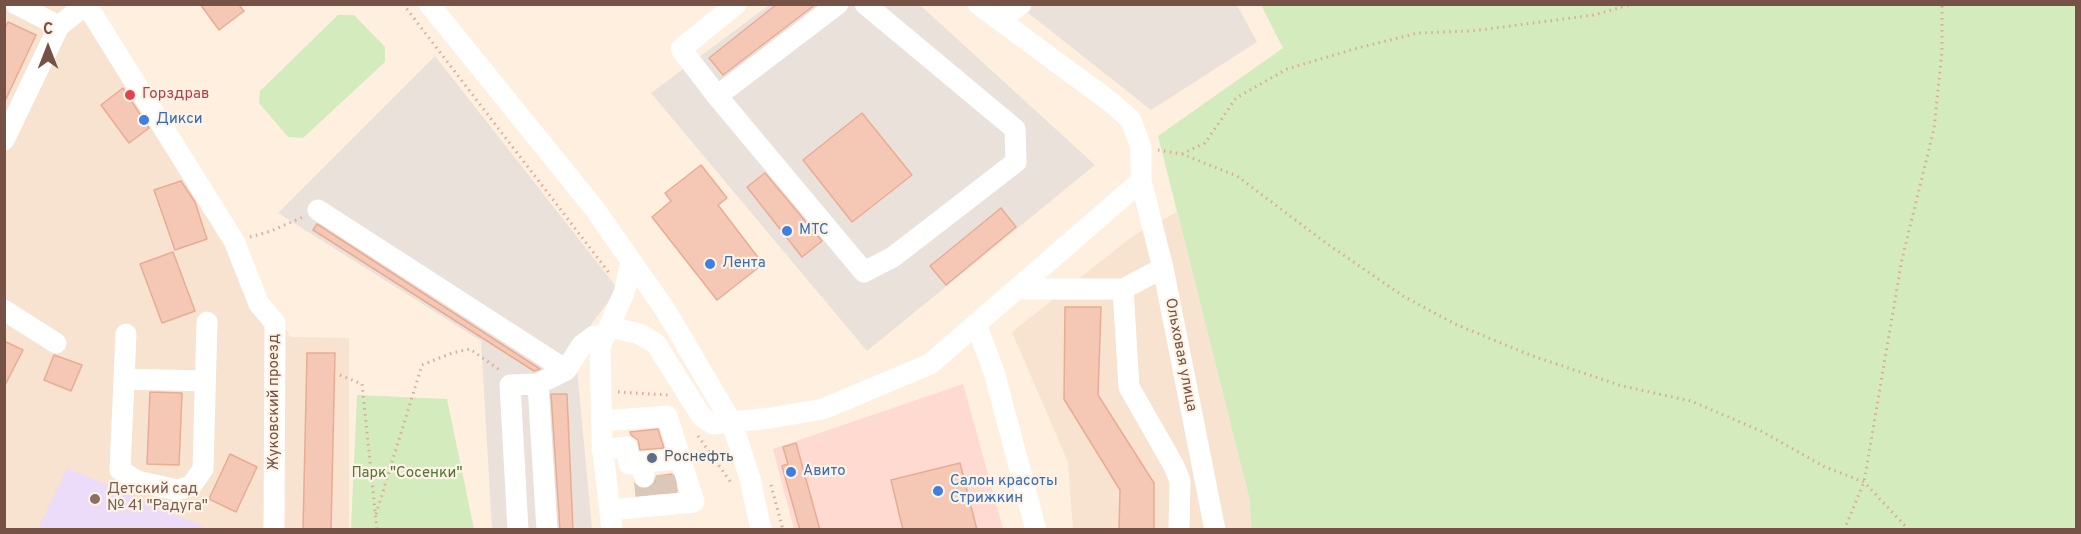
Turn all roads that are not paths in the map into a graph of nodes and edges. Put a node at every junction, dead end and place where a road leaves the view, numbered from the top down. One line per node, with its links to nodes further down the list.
1 (16, 4): 10 (street)
2 (86, 4): 10 (street); 35 (street, Жуковский проезд)
3 (429, 4): 15 (street)
4 (736, 4): 11 (street)
5 (838, 4): 11 (street)
6 (865, 4): 11 (street)
7 (978, 4): 9 (street, Ольховая улица)
8 (1021, 4): 9 (street)
9 (999, 20): 13 (street, Ольховая улица)
10 (59, 26): 12 (street)
11 (717, 96)
12 (4, 140)
13 (1141, 182): 16 (street, Ольховая улица); 17 (street)
14 (318, 210): 25 (street)
15 (631, 261): 22 (street); 30 (street)
16 (1163, 268): 18 (street); 41 (street, Ольховая улица)
17 (1017, 289): 18 (street); 21 (street)
18 (1123, 289): 40 (street)
19 (4, 310): 24 (street)
20 (207, 322): 27 (street)
21 (976, 324): 30 (street); 39 (street)
22 (606, 332): 25 (street); 29 (street); 30 (street)
23 (126, 334): 26 (street)
24 (56, 343)
25 (566, 370): 28 (street)
26 (124, 379): 27 (street); 27 (street)
27 (205, 381)
28 (538, 384): 36 (street); 37 (street)
29 (601, 421): 31 (street); 32 (street)
30 (732, 423): 38 (street)
31 (602, 450): 33 (street); 34 (street)
32 (669, 478): 33 (street); 33 (street)
33 (645, 485): 34 (street)
34 (611, 520)
35 (274, 530)
36 (518, 530)
37 (547, 530)
38 (761, 530)
39 (1036, 530)
40 (1179, 530)
41 (1215, 530)

